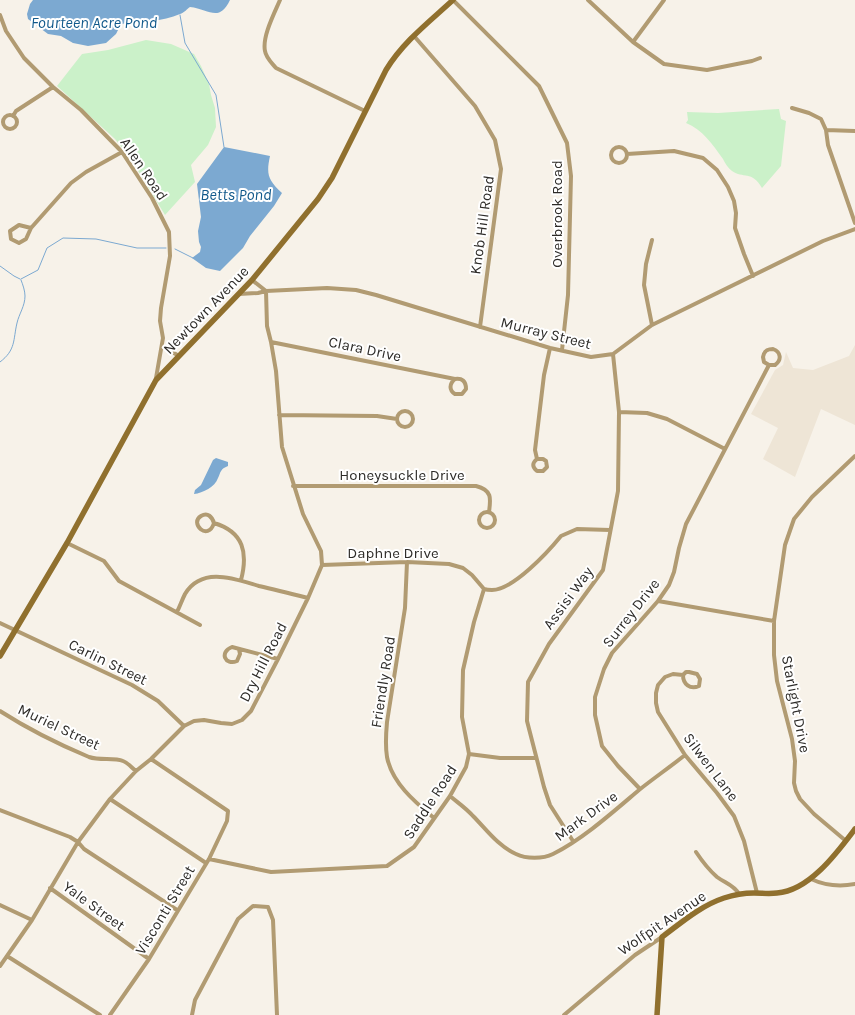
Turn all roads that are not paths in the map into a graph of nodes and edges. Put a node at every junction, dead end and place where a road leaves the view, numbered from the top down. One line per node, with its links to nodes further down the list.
1 (280, 0): 11 (street)
2 (453, 0): 6 (main road, Newtown Avenue); 30 (street, Overbrook Road)
3 (588, 0): 7 (street)
4 (664, 0): 7 (street)
5 (0, 15): 9 (street, Allen Road)
6 (414, 36): 11 (main road, Newtown Avenue); 26 (street, Knob Hill Road)
7 (633, 42): 8 (street)
8 (760, 58)
9 (53, 87): 12 (street); 15 (street, Allen Road)
10 (792, 108): 13 (street)
11 (365, 111): 22 (main road, Newtown Avenue)
12 (14, 116)
13 (826, 130): 14 (street); 17 (street)
14 (855, 131)
15 (122, 152): 18 (street); 28 (street, Allen Road)
16 (627, 154): 16 (street); 21 (street)
17 (855, 224)
18 (31, 228): 18 (street)
19 (855, 230): 21 (street)
20 (652, 240): 25 (street)
21 (752, 276): 25 (street)
22 (252, 280): 23 (street); 24 (main road, Newtown Avenue)
23 (266, 291): 24 (street, Murray Street); 26 (street, Murray Street); 27 (street)
24 (239, 294): 32 (main road, Newtown Avenue)
25 (652, 325): 31 (street)
26 (480, 327): 29 (street, Murray Street)
27 (271, 342): 34 (street, Clara Drive); 37 (street)
28 (162, 346): 32 (street); 35 (street, Allen Road)
29 (550, 348): 30 (street, Murray Street); 41 (street)
30 (562, 350): 31 (street, Murray Street)
31 (612, 354): 36 (street, Assisi Way)
32 (179, 356): 35 (main road, Newtown Avenue)
33 (769, 365): 33 (street, Surrey Drive); 39 (street, Surrey Drive)
34 (455, 379): 34 (street)
35 (156, 380): 46 (main road, Newtown Avenue)
36 (619, 412): 39 (street); 45 (street, Assisi Way)
37 (279, 415): 38 (street); 42 (street)
38 (397, 419): 38 (street)
39 (725, 449): 52 (street, Surrey Drive)
40 (855, 456): 54 (street, Starlight Drive)
41 (537, 459)
42 (294, 486): 43 (street, Honeysuckle Drive); 48 (street)
43 (489, 512): 43 (street, Honeysuckle Drive)
44 (214, 523): 44 (street); 49 (street)
45 (610, 530): 50 (street); 66 (street, Assisi Way)
46 (67, 543): 53 (street); 57 (main road, Newtown Avenue)
47 (407, 562): 48 (street, Daphne Drive); 50 (street, Daphne Drive); 73 (street, Friendly Road)
48 (322, 565): 51 (street, Dry Hill Road)
49 (241, 580): 51 (street); 53 (street)
50 (484, 589): 64 (street, Saddle Road)
51 (308, 598): 60 (street, Dry Hill Road)
52 (658, 601): 54 (street); 69 (street, Surrey Drive)
53 (177, 612): 56 (street)
54 (774, 621): 75 (street, Starlight Drive)
55 (0, 623): 57 (street, Carlin Street)
56 (200, 625)
57 (15, 630): 59 (main road, Newtown Avenue); 63 (street, Carlin Street)
58 (239, 649): 58 (street); 60 (street)
59 (0, 656)
60 (278, 659): 63 (street, Dry Hill Road)
61 (684, 675): 61 (street); 65 (street, Silwen Lane)
62 (0, 711): 68 (street, Muriel Street)
63 (184, 726): 67 (street)
64 (469, 754): 66 (street); 70 (street, Saddle Road)
65 (685, 755): 69 (street, Mark Drive); 83 (street, Silwen Lane)
66 (536, 758): 76 (street, Assisi Way)
67 (150, 759): 68 (street); 79 (street, Visconti Street)
68 (136, 771): 71 (street)
69 (640, 789): 76 (street, Mark Drive)
70 (450, 796): 73 (street, Saddle Road); 76 (street, Mark Drive)
71 (110, 799): 77 (street); 79 (street)
72 (0, 810): 77 (street)
73 (434, 818): 79 (street, Saddle Road)
74 (855, 829): 75 (main road, Wolfpit Avenue)
75 (846, 840): 80 (main road, Wolfpit Avenue)
76 (573, 841)
77 (78, 842): 82 (street); 86 (street)
78 (696, 852): 84 (street)
79 (208, 861): 86 (street, Visconti Street)
80 (811, 879): 81 (street); 83 (main road, Wolfpit Avenue)
81 (855, 884)
82 (50, 888): 87 (street); 90 (street, Yale Street)
83 (758, 893): 84 (main road, Wolfpit Avenue)
84 (739, 894): 88 (main road, Wolfpit Avenue)
85 (0, 905): 87 (street)
86 (177, 910): 90 (street, Visconti Street)
87 (32, 920): 89 (street)
88 (662, 937): 96 (street, Wolfpit Avenue); 97 (main road)
89 (7, 956): 91 (street); 92 (street)
90 (149, 959): 93 (street, Visconti Street)
91 (0, 966)
92 (100, 1015)
93 (110, 1015)
94 (192, 1015): 95 (street)
95 (276, 1015)
96 (564, 1015)
97 (657, 1015)

